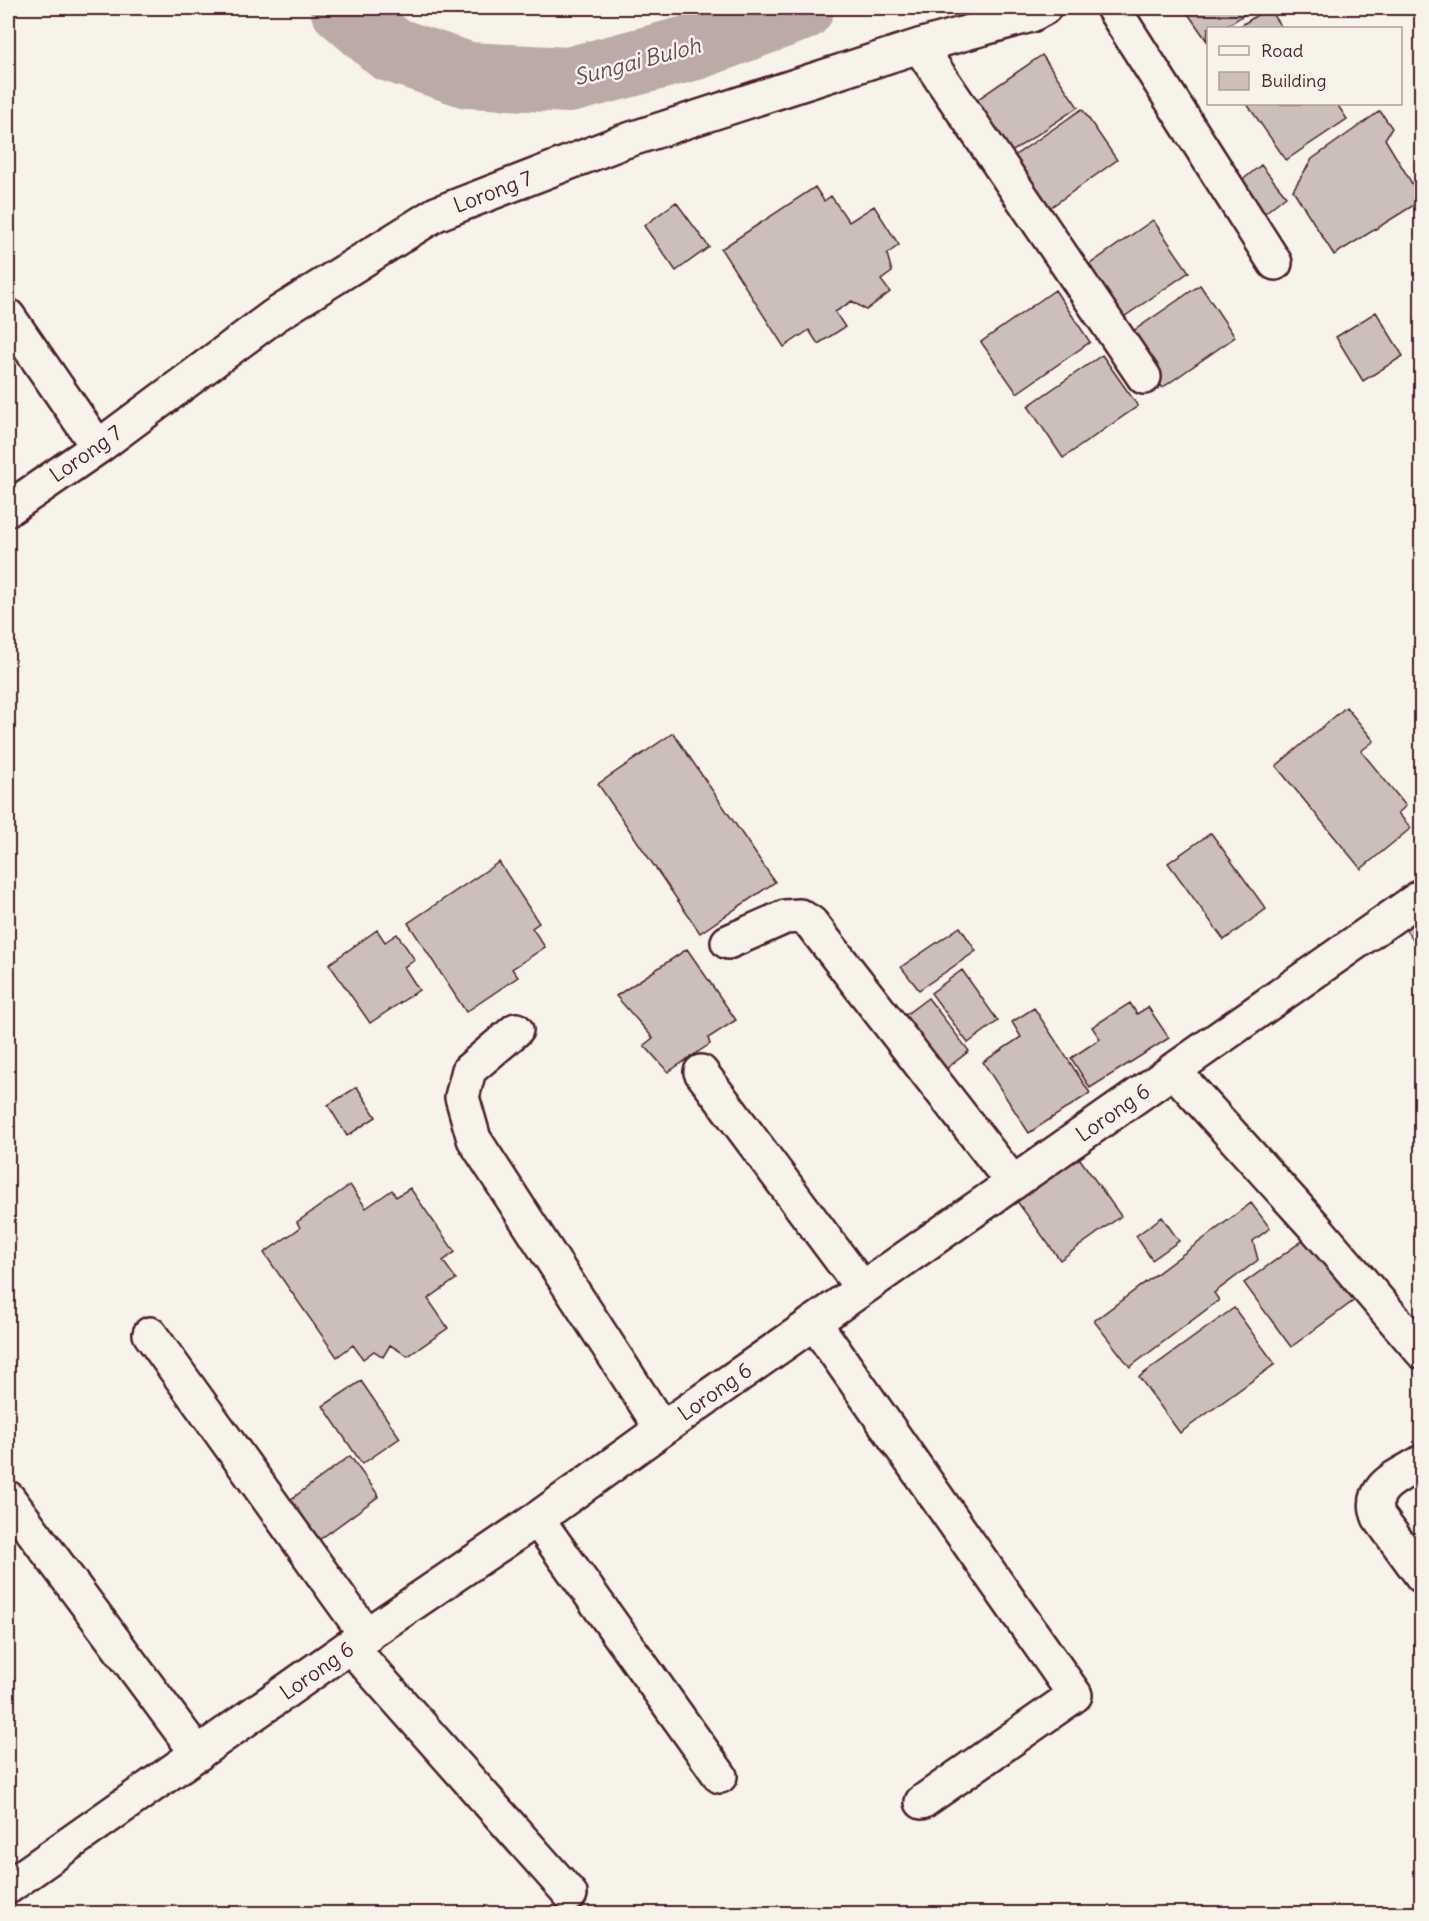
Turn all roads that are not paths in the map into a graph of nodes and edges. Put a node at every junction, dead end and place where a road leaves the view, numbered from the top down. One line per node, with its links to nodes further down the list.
1 (1044, 8): 3 (street, Lorong 7)
2 (1113, 8): 4 (street)
3 (919, 46): 6 (street); 7 (street, Lorong 7)
4 (1275, 263)
5 (8, 316): 7 (street)
6 (1144, 377)
7 (98, 447): 8 (street, Lorong 7)
8 (8, 509)
9 (1422, 896): 12 (street, Lorong 6)
10 (728, 942): 14 (street)
11 (516, 1029): 19 (street)
12 (1173, 1070): 14 (street, Lorong 6); 18 (street)
13 (701, 1072): 15 (street)
14 (1013, 1183): 15 (street, Lorong 6)
15 (862, 1288): 16 (street, Lorong 6)
16 (814, 1322): 19 (street, Lorong 6); 27 (street)
17 (150, 1334): 24 (street)
18 (1422, 1352)
19 (662, 1429): 22 (street, Lorong 6)
20 (1422, 1462): 23 (street)
21 (8, 1498): 25 (street)
22 (537, 1519): 24 (street, Lorong 6); 26 (street)
23 (1422, 1576)
24 (359, 1641): 25 (street, Lorong 6); 29 (street)
25 (198, 1754): 28 (street, Lorong 6)
26 (720, 1776)
27 (922, 1802)
28 (8, 1887)
29 (570, 1894)

